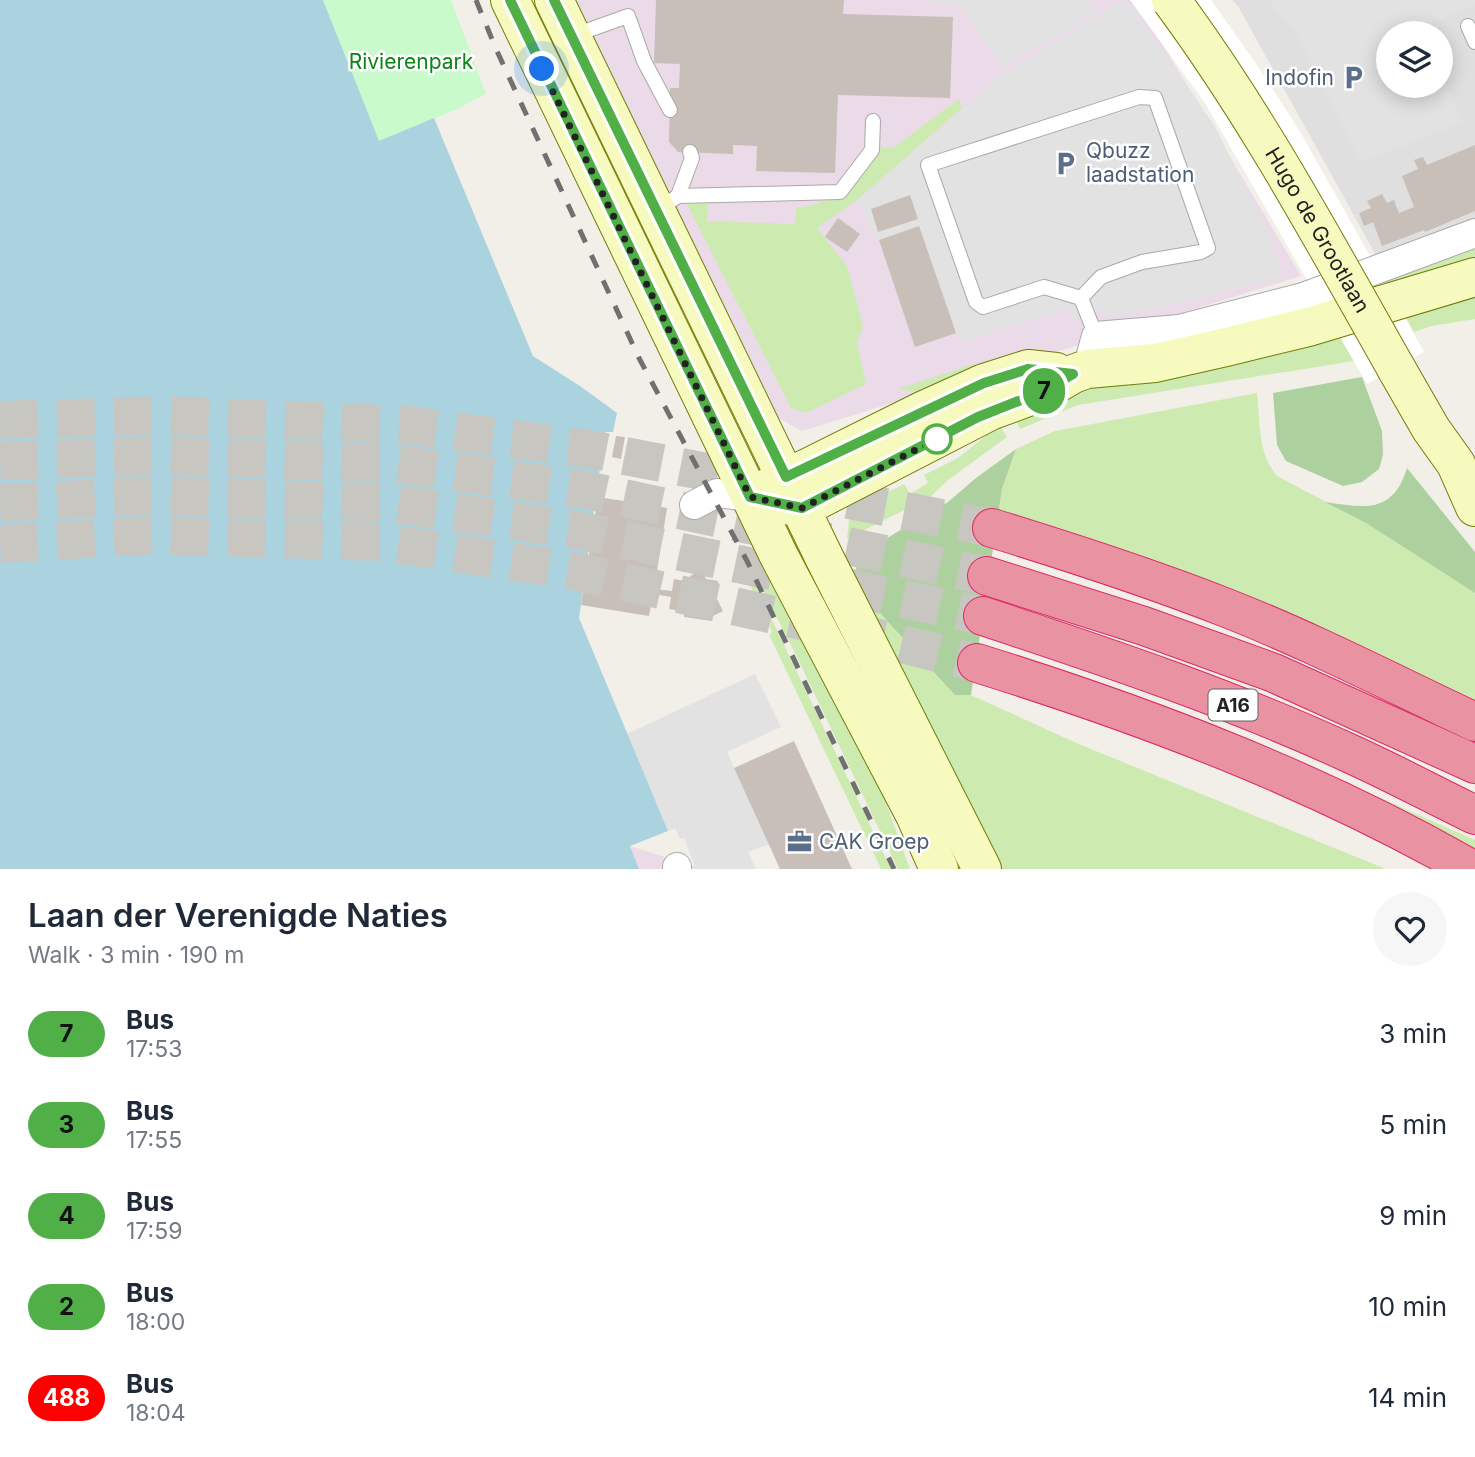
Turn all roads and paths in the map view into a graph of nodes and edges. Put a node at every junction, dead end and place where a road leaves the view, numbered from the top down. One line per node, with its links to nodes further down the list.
1 (510, 0): 17 (main road)
2 (554, 0): 5 (main road)
3 (1171, 0): 15 (main road, Hugo de Grootlaan, bridge)
4 (1468, 26): 6 (lane)
5 (572, 36): 7 (lane); 10 (main road)
6 (1475, 42)
7 (670, 110)
8 (873, 121): 10 (lane)
9 (690, 152): 10 (lane)
10 (667, 203): 16 (main road)
11 (1475, 233): 14 (street)
12 (1475, 276): 14 (main road)
13 (1081, 298): 13 (lane); 14 (lane)
14 (1086, 360): 16 (main road)
15 (1466, 472): 19 (main road, Hugo de Grootlaan)
16 (794, 493): 17 (main road); 28 (main road)
17 (750, 497): 18 (street); 27 (main road)
18 (694, 505)
19 (1475, 507)
20 (992, 528): 24 (highway)
21 (987, 576): 25 (highway, A16)
22 (983, 616): 26 (highway, A16)
23 (977, 663): 29 (highway, A16)
24 (1475, 723)
25 (1475, 764)
26 (1475, 815)
27 (939, 869)
28 (982, 869)
29 (1471, 869)

